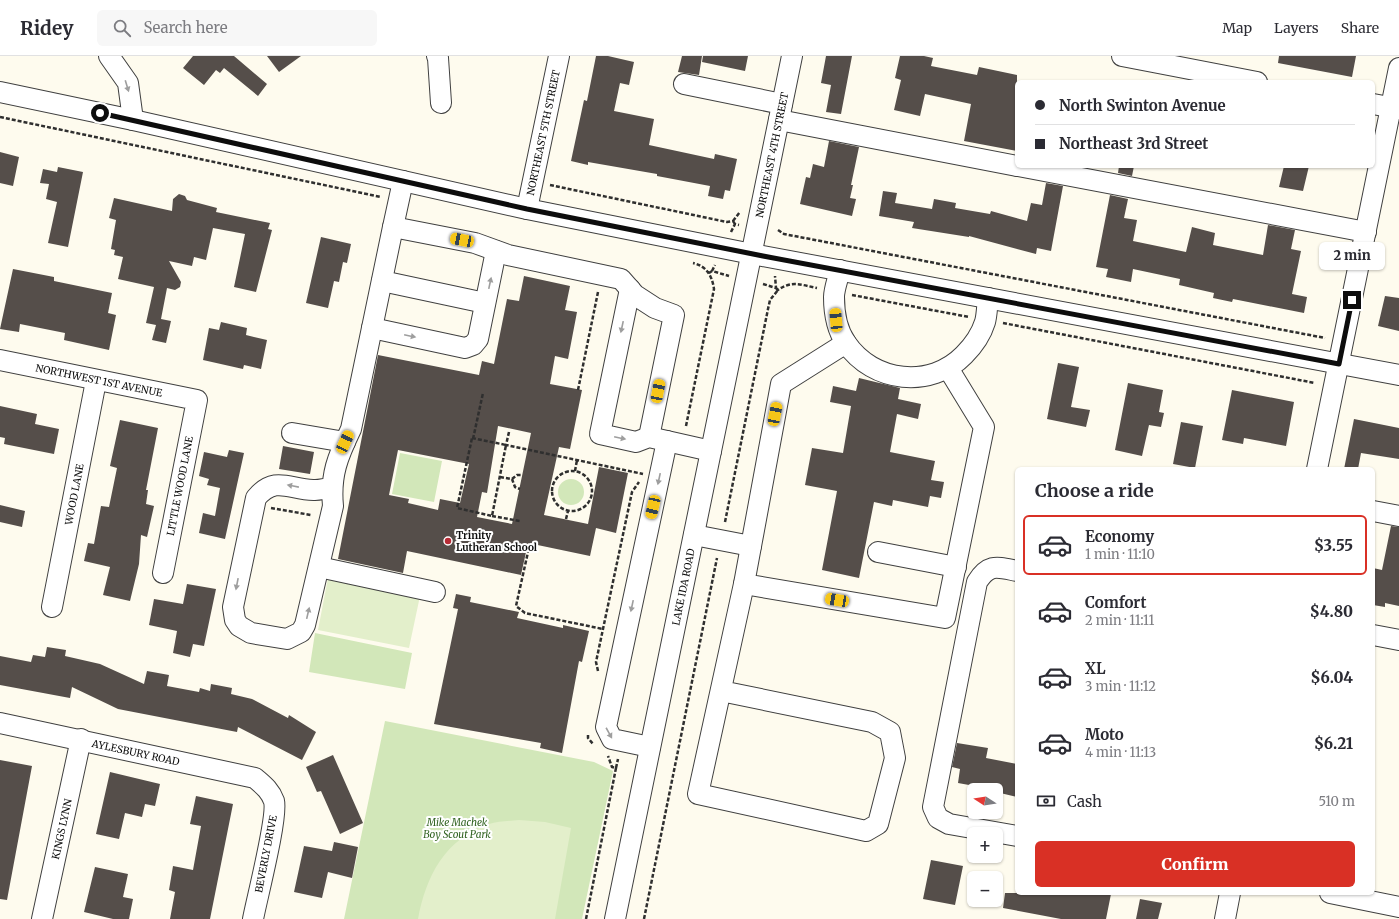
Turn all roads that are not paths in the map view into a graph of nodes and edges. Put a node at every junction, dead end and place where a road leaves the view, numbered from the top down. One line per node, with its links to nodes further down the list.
1 (109, 56): 13 (street, one-way to 13)
2 (437, 56): 10 (street)
3 (559, 56): 17 (street, NORTHEAST 5TH STREET)
4 (792, 56): 12 (street, NORTHEAST 4TH STREET)
5 (1122, 56): 7 (street)
6 (1399, 68): 11 (street)
7 (1247, 80)
8 (684, 84): 12 (street)
9 (0, 92): 13 (street)
10 (441, 102)
11 (1388, 107): 19 (street)
12 (781, 112): 14 (street); 21 (street, NORTHEAST 4TH STREET)
13 (133, 120): 16 (street)
14 (1015, 165)
15 (1029, 168): 19 (street)
16 (402, 181): 17 (street); 18 (street)
17 (527, 209): 21 (street)
18 (393, 227): 20 (street); 23 (street)
19 (1366, 232): 30 (street)
20 (496, 251): 24 (street); 26 (street, one-way to 20)
21 (752, 254): 22 (street); 38 (street, LAKE IDA ROAD)
22 (840, 270): 25 (street); 28 (street)
23 (382, 281): 26 (street); 27 (street)
24 (629, 292): 36 (street); 36 (street, one-way to 36)
25 (988, 298): 30 (street); 31 (street)
26 (485, 303): 27 (street, one-way to 26)
27 (372, 328): 37 (street)
28 (846, 343): 31 (street); 44 (street)
29 (0, 360): 33 (street, NORTHWEST 1ST AVENUE)
30 (1339, 364): 32 (street); 39 (street)
31 (948, 368): 47 (street)
32 (1399, 375)
33 (96, 381): 34 (street, NORTHWEST 1ST AVENUE); 52 (street, WOOD LANE)
34 (197, 400): 49 (street, LITTLE WOOD LANE)
35 (292, 433): 37 (street)
36 (658, 439): 38 (street); 58 (street, one-way to 58)
37 (345, 442): 40 (street)
38 (711, 451): 43 (street, LAKE IDA ROAD)
39 (1317, 467)
40 (332, 488): 46 (street); 46 (street, one-way to 46)
41 (1375, 511): 42 (street)
42 (1399, 516)
43 (694, 535): 44 (street); 58 (street, LAKE IDA ROAD)
44 (750, 546): 50 (street)
45 (878, 552): 47 (street)
46 (319, 567): 51 (street)
47 (956, 567): 50 (street)
48 (1015, 571): 60 (street)
49 (163, 573)
50 (744, 584): 55 (street)
51 (435, 592)
52 (52, 607)
53 (1375, 635): 54 (street)
54 (1399, 640)
55 (721, 691): 55 (street)
56 (0, 723): 57 (street, AYLESBURY ROAD)
57 (81, 739): 59 (street, AYLESBURY ROAD); 64 (street, KINGS LYNN)
58 (650, 747): 66 (street, LAKE IDA ROAD)
59 (269, 789): 65 (street, BEVERLY DRIVE)
60 (1015, 836)
61 (1230, 895): 67 (street)
62 (1340, 895): 63 (street)
63 (1399, 907)
64 (42, 919)
65 (253, 919)
66 (615, 919)
67 (1225, 919)

